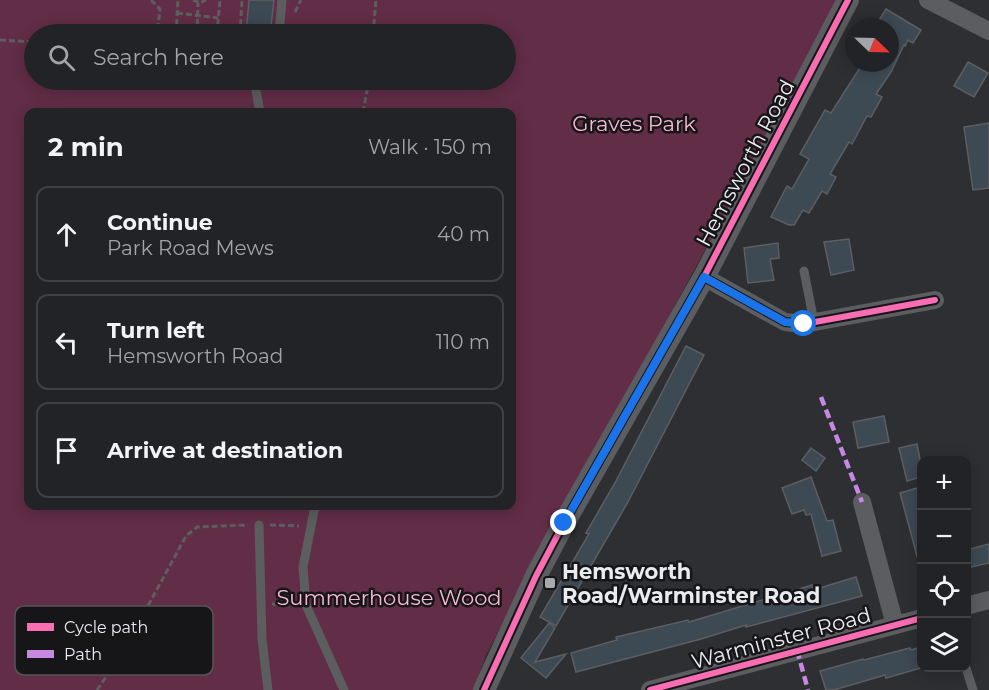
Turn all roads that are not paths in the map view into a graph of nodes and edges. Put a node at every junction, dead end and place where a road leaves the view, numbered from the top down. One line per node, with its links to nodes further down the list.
1 (282, 0): 4 (lane)
2 (848, 0): 9 (street, Hemsworth Road)
3 (928, 0): 5 (street)
4 (280, 24)
5 (989, 31)
6 (256, 90): 7 (lane)
7 (259, 108)
8 (804, 271): 11 (lane)
9 (704, 277): 11 (street); 22 (street, Hemsworth Road)
10 (935, 300): 11 (street)
11 (814, 322)
12 (862, 502): 18 (street)
13 (314, 510): 21 (lane)
14 (259, 525): 20 (lane)
15 (989, 600): 16 (street)
16 (971, 605)
17 (917, 619): 18 (street, Warminster Road)
18 (896, 625): 23 (street, Warminster Road)
19 (967, 672): 24 (lane)
20 (268, 690)
21 (344, 690)
22 (484, 690)
23 (650, 690)
24 (973, 690)

